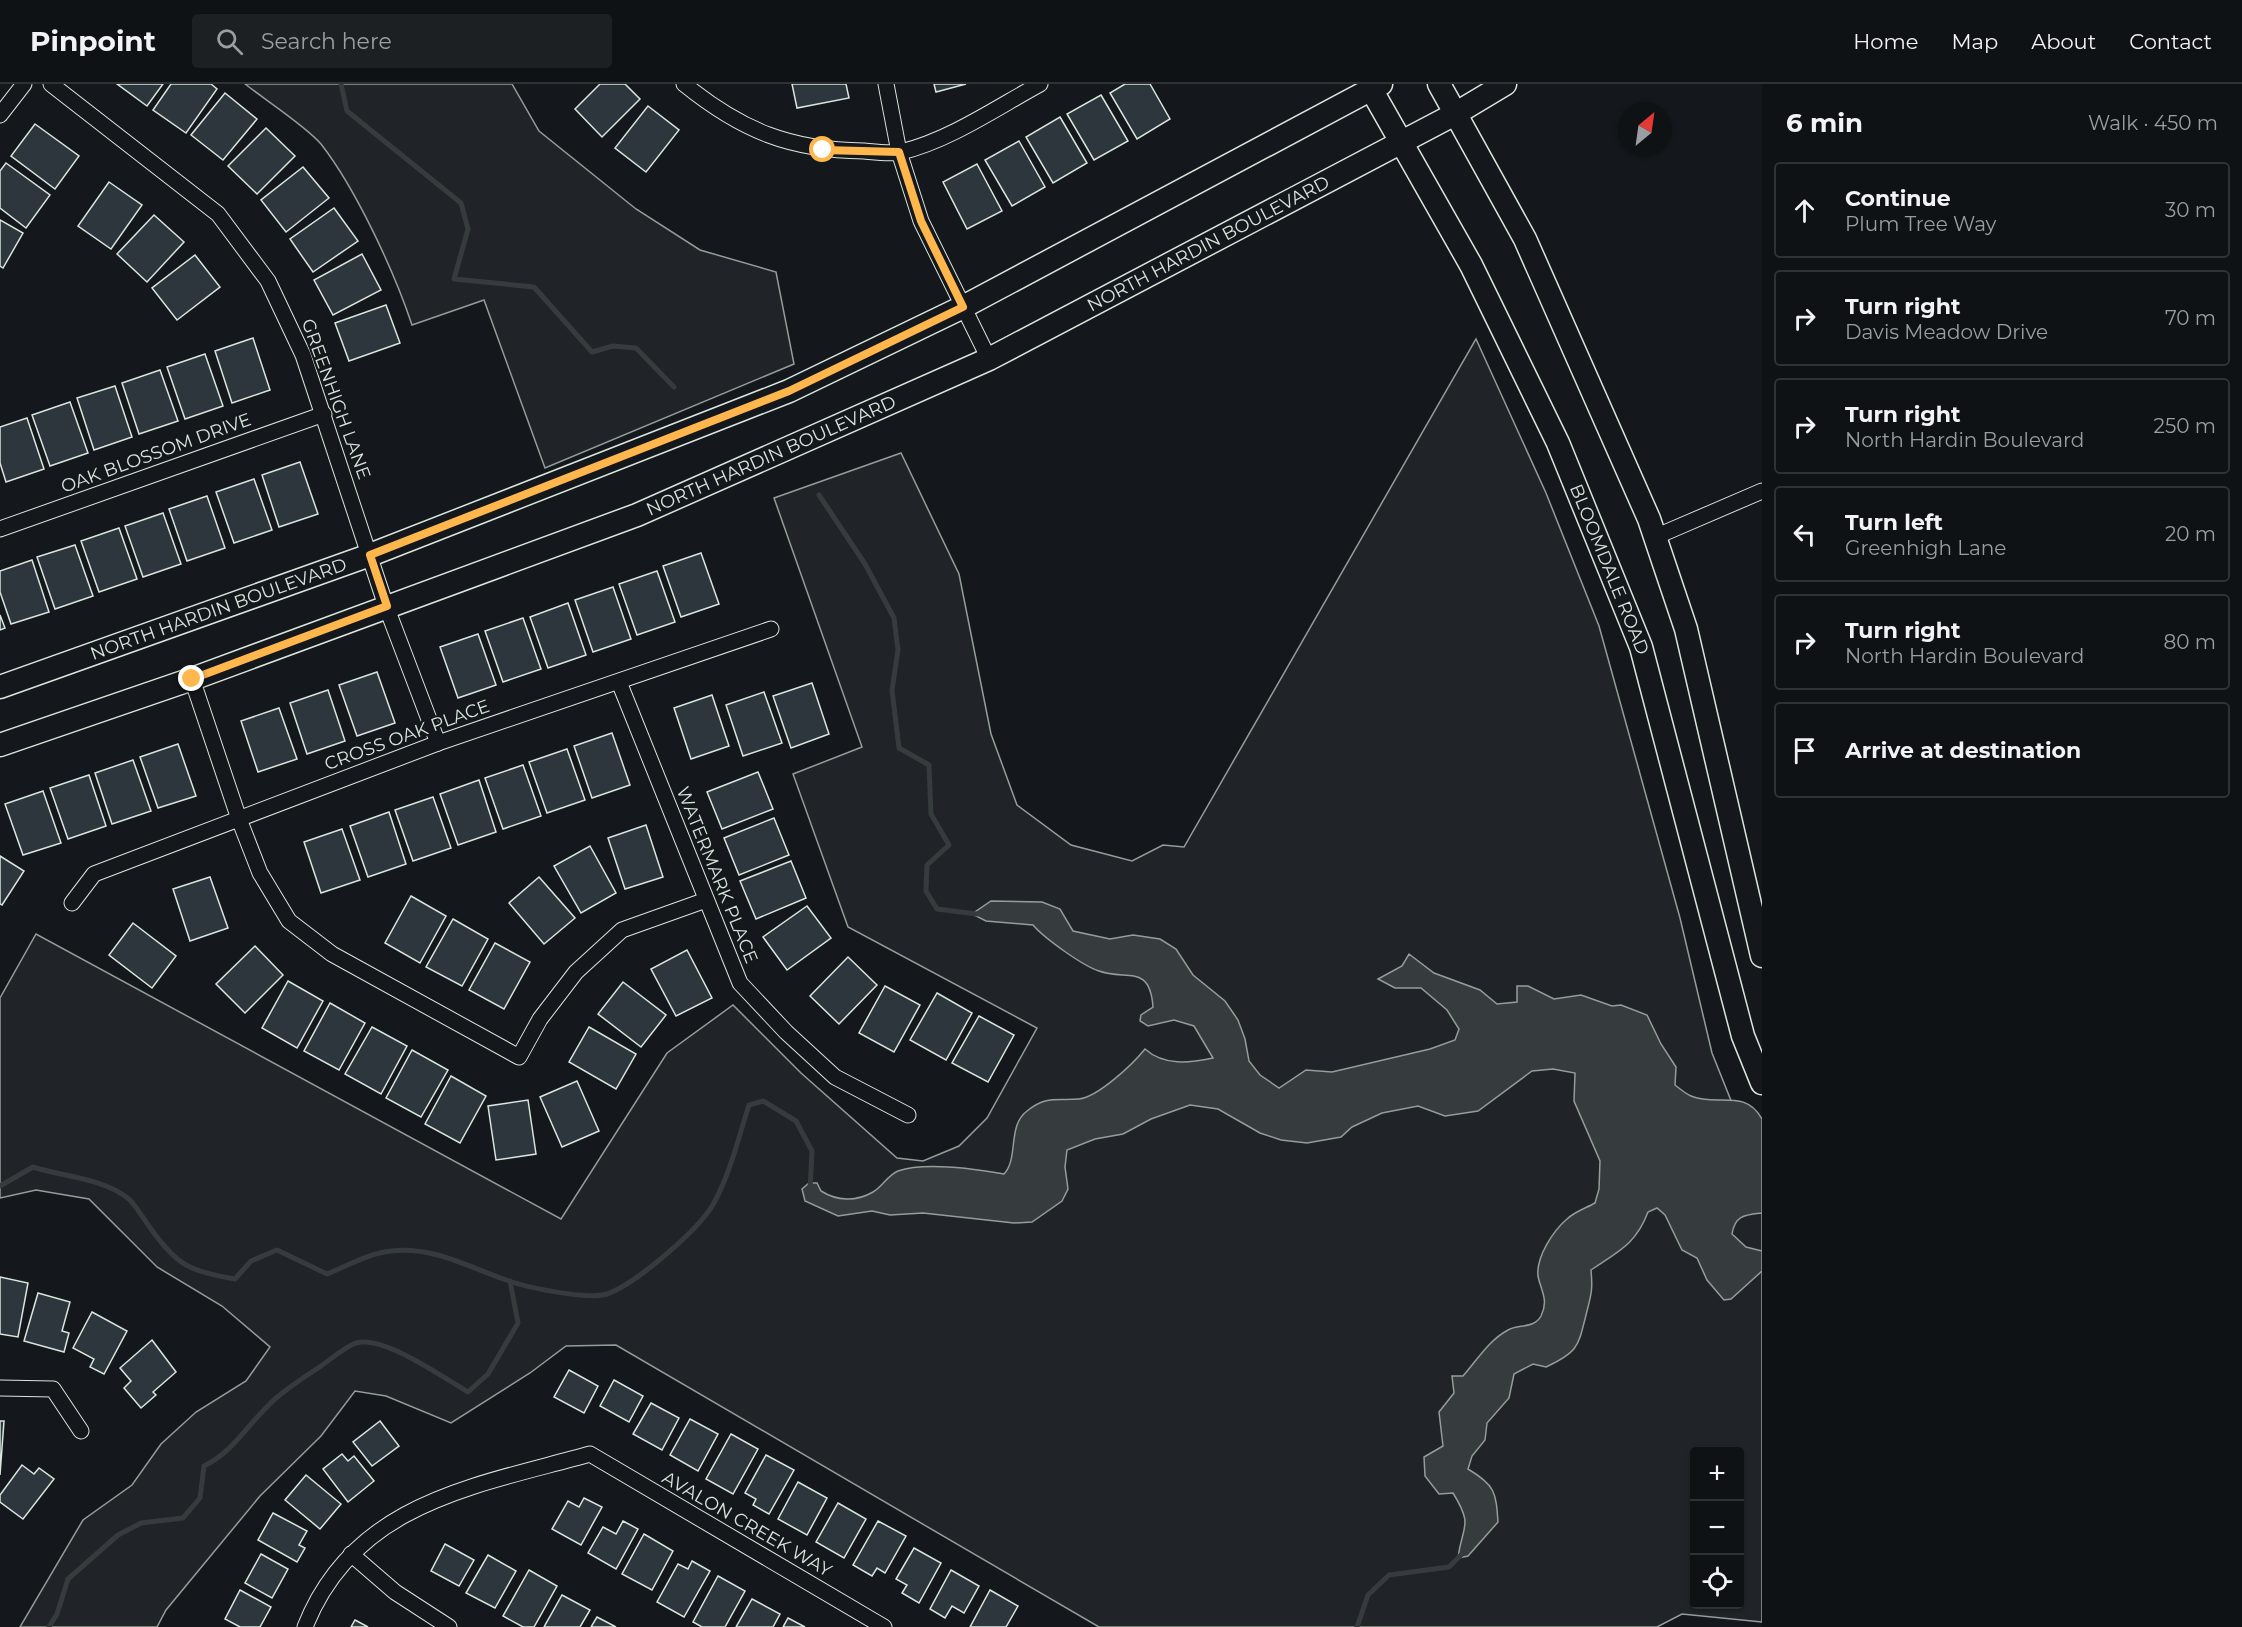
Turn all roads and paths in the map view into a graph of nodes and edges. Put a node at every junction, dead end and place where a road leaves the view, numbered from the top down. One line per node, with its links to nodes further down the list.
1 (24, 84): 10 (street)
2 (51, 84): 15 (street, GREENHIGH LANE)
3 (684, 84): 12 (street)
4 (886, 84): 12 (street)
5 (1040, 84): 12 (street)
6 (1439, 84): 9 (street)
7 (1505, 84): 9 (street, NORTH HARDIN BOULEVARD)
8 (1376, 87): 11 (street, BLOOMDALE ROAD); 13 (street, NORTH HARDIN BOULEVARD)
9 (1455, 114): 11 (street, NORTH HARDIN BOULEVARD); 18 (street)
10 (0, 115)
11 (1401, 142): 14 (street, NORTH HARDIN BOULEVARD); 31 (street, BLOOMDALE ROAD)
12 (899, 152): 13 (street)
13 (963, 307): 14 (street); 19 (street, NORTH HARDIN BOULEVARD)
14 (988, 358): 20 (street, NORTH HARDIN BOULEVARD)
15 (324, 414): 17 (street, OAK BLOSSOM DRIVE); 19 (street, GREENHIGH LANE)
16 (1762, 490): 18 (street)
17 (0, 529)
18 (1655, 537): 30 (street)
19 (370, 555): 20 (street, GREENHIGH LANE); 24 (street, NORTH HARDIN BOULEVARD)
20 (387, 606): 22 (street, NORTH HARDIN BOULEVARD); 25 (street, GREENHIGH LANE)
21 (771, 629): 23 (street, CROSS OAK PLACE)
22 (192, 679): 26 (street, NORTH HARDIN BOULEVARD); 27 (street)
23 (618, 682): 25 (street, CROSS OAK PLACE); 28 (street, WATERMARK PLACE)
24 (0, 687)
25 (438, 743): 27 (street, CROSS OAK PLACE)
26 (0, 746)
27 (238, 819): 28 (street); 29 (street, CROSS OAK PLACE)
28 (706, 900): 32 (street, WATERMARK PLACE)
29 (72, 903)
30 (1762, 956)
31 (1762, 1083)
32 (908, 1115)
33 (0, 1388): 34 (street)
34 (81, 1431)
35 (351, 1554): 36 (street); 37 (street); 38 (street, AVALON CREEK WAY)
36 (305, 1627)
37 (449, 1627)
38 (884, 1627)

